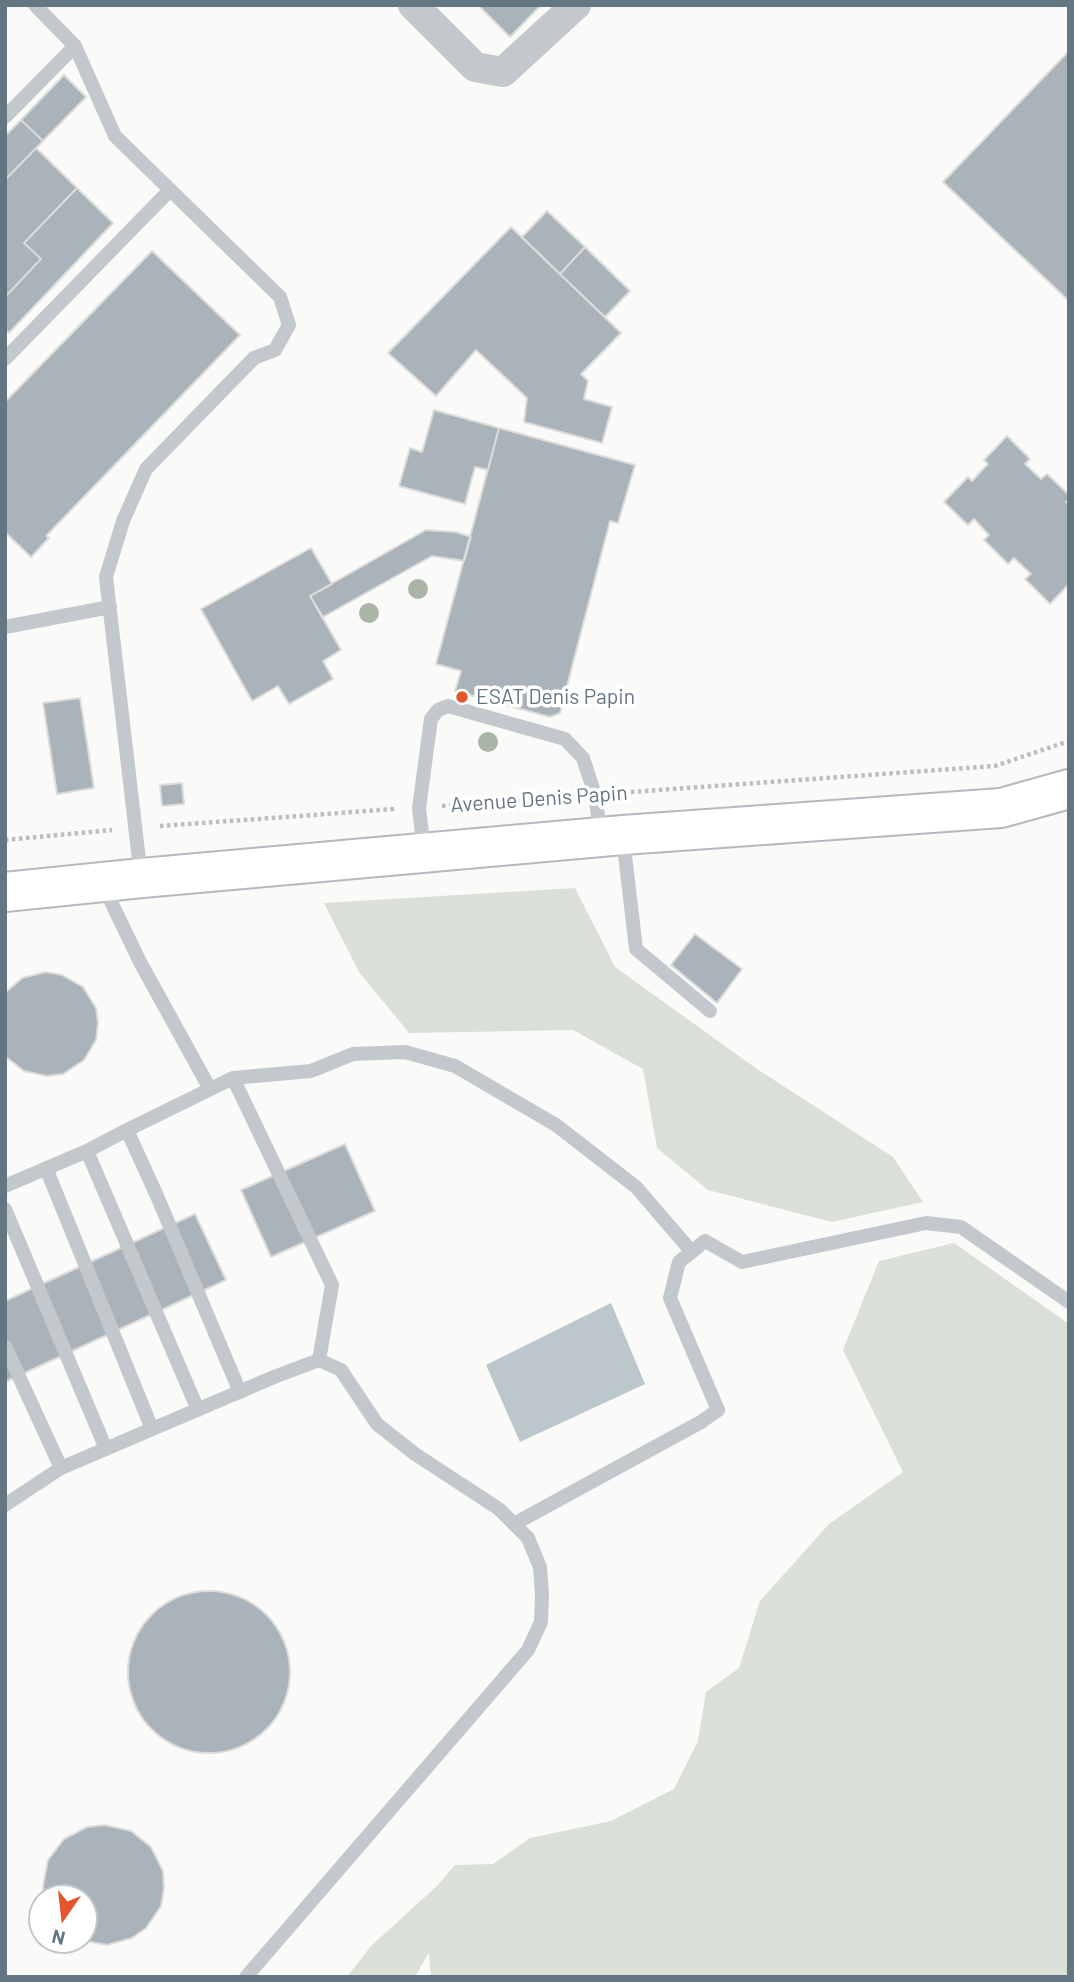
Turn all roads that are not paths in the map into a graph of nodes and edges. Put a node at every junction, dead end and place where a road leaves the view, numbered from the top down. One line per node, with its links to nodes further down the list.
1 (35, 5): 4 (lane)
2 (413, 5): 3 (street)
3 (576, 5)
4 (75, 46): 5 (lane); 6 (lane)
5 (5, 117)
6 (170, 190): 7 (lane); 8 (lane)
7 (5, 359)
8 (110, 607): 9 (lane); 13 (lane)
9 (5, 627)
10 (1069, 789): 11 (main road, Avenue Denis Papin)
11 (612, 836): 12 (main road, Avenue Denis Papin); 12 (lane); 16 (lane)
12 (424, 852): 13 (main road, Avenue Denis Papin)
13 (142, 878): 14 (main road, Avenue Denis Papin)
14 (101, 882): 15 (main road, Avenue Denis Papin); 18 (lane)
15 (5, 892)
16 (710, 1011)
17 (233, 1078): 18 (lane); 24 (lane); 27 (lane)
18 (210, 1089): 19 (lane)
19 (127, 1130): 20 (lane); 28 (lane)
20 (87, 1151): 21 (lane); 29 (lane)
21 (46, 1168): 22 (lane); 30 (lane)
22 (5, 1186)
23 (5, 1209): 31 (lane)
24 (692, 1252): 25 (lane); 34 (lane)
25 (1069, 1302)
26 (5, 1346): 32 (lane)
27 (319, 1360): 28 (lane); 34 (lane)
28 (240, 1392): 29 (lane)
29 (198, 1410): 30 (lane)
30 (152, 1429): 31 (lane)
31 (106, 1449): 32 (lane)
32 (61, 1468): 33 (lane)
33 (5, 1505)
34 (514, 1524): 35 (lane)
35 (246, 1977)

